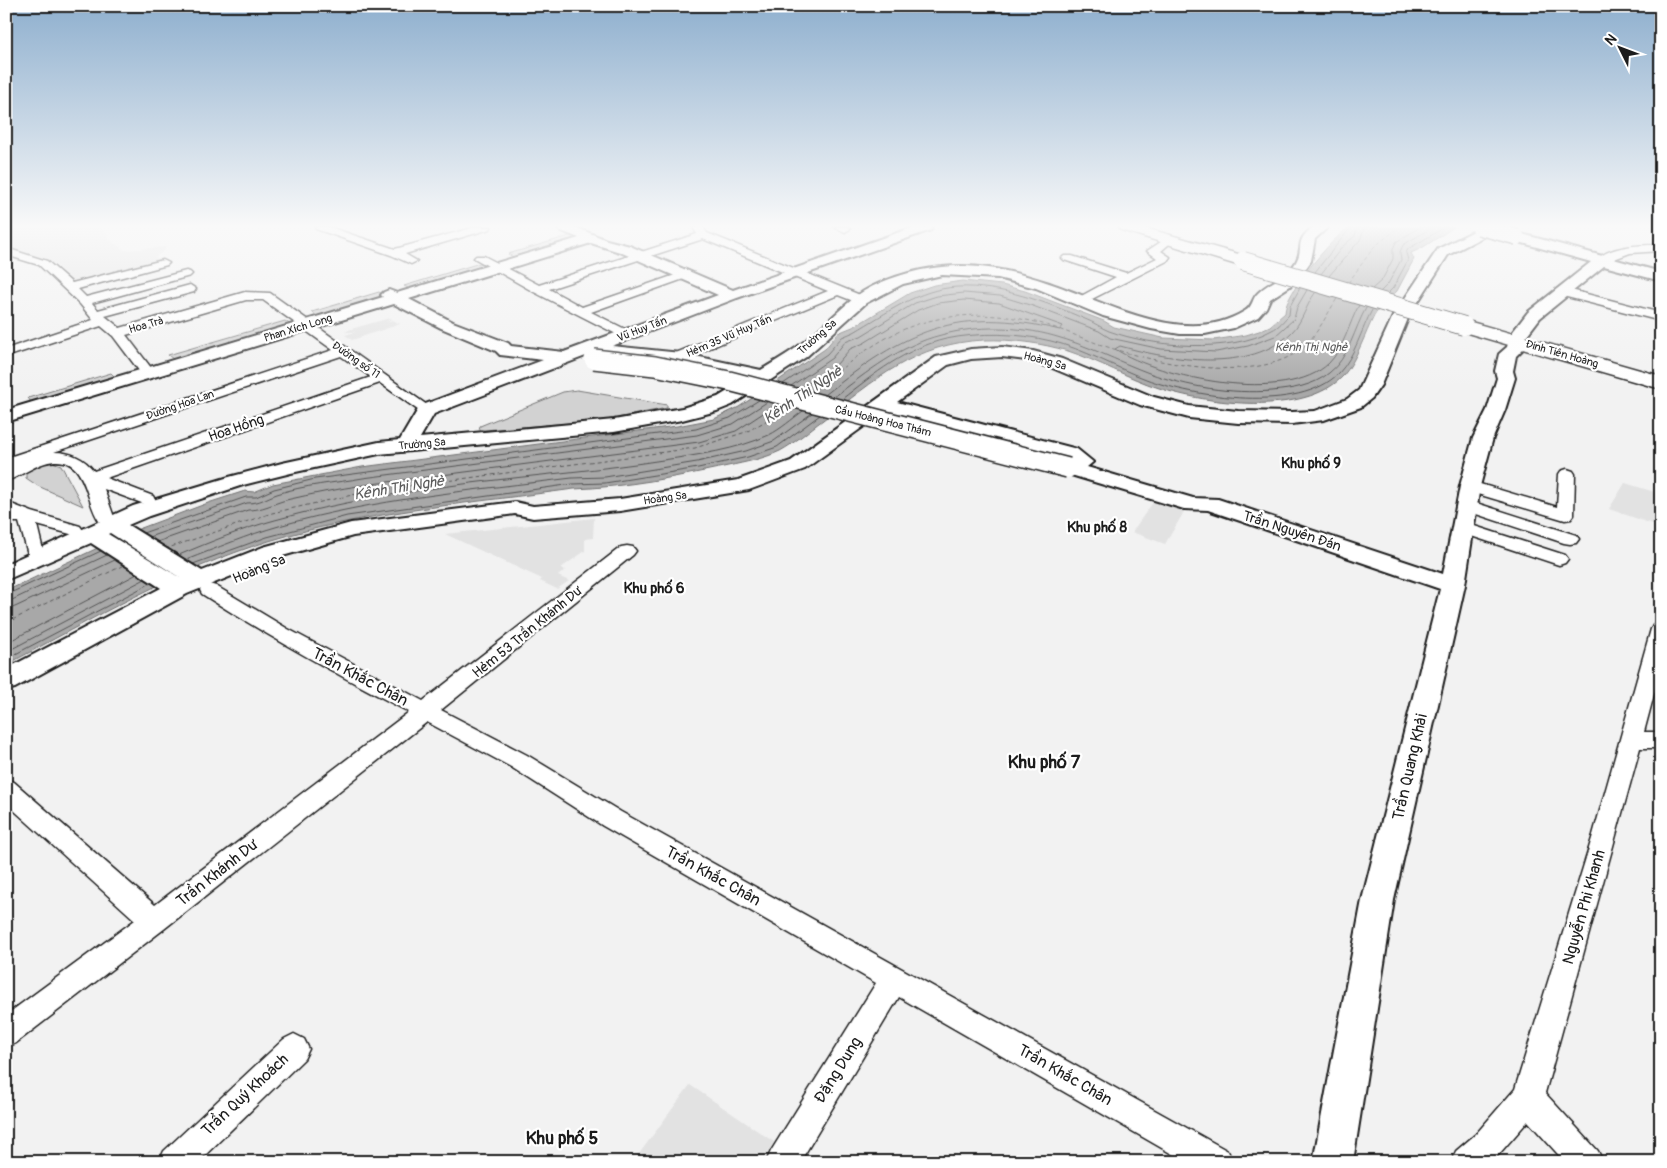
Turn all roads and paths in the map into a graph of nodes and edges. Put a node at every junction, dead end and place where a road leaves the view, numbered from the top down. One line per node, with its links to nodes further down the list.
1 (62, 282): 19 (street)
2 (94, 282): 19 (street)
3 (158, 282): 30 (street)
4 (401, 282): 20 (street, Phan Xích Long)
5 (451, 282): 27 (street, Phan Xích Long)
6 (524, 282): 22 (street)
7 (560, 282): 22 (street)
8 (666, 282): 31 (street)
9 (700, 282): 25 (street)
10 (769, 282): 25 (street, Vũ Huy Tấn)
11 (814, 282): 23 (street)
12 (897, 282): 28 (street, Trường Sa)
13 (1027, 282): 29 (street, Trường Sa)
14 (1118, 282): 29 (street)
15 (1286, 282): 29 (street, Trường Sa)
16 (1325, 282): 38 (main road, Đinh Tiên Hoàng, bridge)
17 (1424, 282): 50 (street, Hoàng Sa)
18 (1576, 282): 24 (street)
19 (68, 288): 30 (street)
20 (379, 288): 27 (street); 32 (street, Phan Xích Long)
21 (190, 289): 34 (street)
22 (538, 289): 31 (street)
23 (837, 291): 28 (street); 42 (street, Hẻm 35 Vũ Huy Tấn)
24 (1563, 292): 33 (street); 38 (street)
25 (732, 295): 37 (street, Vũ Huy Tấn)
26 (260, 296): 32 (street, Đường số 11); 36 (street, Hoa Trà)
27 (395, 299): 35 (street, Phan Xích Long); 41 (street)
28 (861, 300): 45 (street, Trường Sa)
29 (1080, 300)
30 (84, 301): 34 (street)
31 (581, 311): 37 (street)
32 (292, 315): 35 (street, Đường số 11); 43 (street, Phan Xích Long)
33 (1661, 317)
34 (99, 318): 36 (street); 40 (street)
35 (307, 325): 39 (street, Đường số 11); 43 (street, Phan Xích Long)
36 (118, 333): 43 (street)
37 (626, 335): 41 (street, Vũ Huy Tấn)
38 (1519, 338): 44 (main road, Đinh Tiên Hoàng); 47 (main road, Đinh Tiên Hoàng); 62 (street, Trần Quang Khải)
39 (342, 351): 46 (street, Đường số 11); 57 (street, Đường Hoa Lan)
40 (6, 353)
41 (586, 355): 42 (street); 48 (street); 51 (street, Vũ Huy Tấn); 58 (street, Cầu Hoàng Hoa Thám, bridge)
42 (676, 358): 45 (street)
43 (144, 367): 49 (street, Phan Xích Long); 52 (street, Phan Xích Long)
44 (1661, 375)
45 (763, 376): 48 (street, Trường Sa)
46 (381, 378): 51 (street, Đường số 11); 61 (street, Hoa Hồng)
47 (1661, 383)
48 (738, 392): 54 (street, Trường Sa)
49 (6, 403)
50 (882, 404): 53 (street, Hoàng Sa); 58 (street)
51 (427, 410): 54 (street)
52 (6, 416)
53 (857, 423): 58 (street); 76 (street, Hoàng Sa)
54 (406, 446): 56 (street, Trường Sa)
55 (6, 448): 57 (street)
56 (379, 448): 63 (street, Trường Sa); 67 (street, Trường Sa)
57 (17, 461): 60 (street); 61 (street)
58 (1076, 465): 75 (street, Trần Nguyên Đán)
59 (1567, 474): 62 (street)
60 (6, 476)
61 (91, 478): 63 (street); 67 (street)
62 (1468, 495): 68 (street, Trần Quang Khải); 69 (street)
63 (147, 500): 67 (street, Trường Sa)
64 (6, 507): 65 (street)
65 (26, 516): 66 (street); 67 (street); 70 (street)
66 (6, 520)
67 (95, 526): 70 (street, Trường Sa); 74 (street, Trường Sa); 76 (street)
68 (1462, 527): 72 (street); 75 (street, Trần Quang Khải)
69 (1570, 538)
70 (34, 550): 73 (street, Trường Sa)
71 (628, 552): 80 (street, Hẻm 53 Trần Khánh Dư)
72 (1559, 559)
73 (6, 562)
74 (6, 573)
75 (1453, 582): 92 (street, Trần Quang Khải)
76 (196, 587): 78 (street, Hoàng Sa); 79 (street, Hoàng Sa); 80 (street, Trần Khắc Chân)
77 (1661, 629): 81 (street, Nguyễn Phi Khanh)
78 (6, 681)
79 (6, 693)
80 (426, 712): 84 (street, Trần Khánh Dư); 85 (street, Trần Khắc Chân)
81 (1630, 740): 82 (street); 88 (street, Nguyễn Phi Khanh)
82 (1661, 740)
83 (6, 789): 84 (street)
84 (155, 921): 86 (street, Trần Khánh Dư)
85 (895, 978): 90 (street, Đặng Dung); 91 (street, Trần Khắc Chân)
86 (6, 1033)
87 (294, 1048): 89 (street, Trần Quý Khoách)
88 (1528, 1098): 93 (street, Nguyễn Phi Khanh); 94 (street)
89 (174, 1162)
90 (782, 1162)
91 (1217, 1162)
92 (1333, 1162)
93 (1467, 1162)
94 (1587, 1162)

